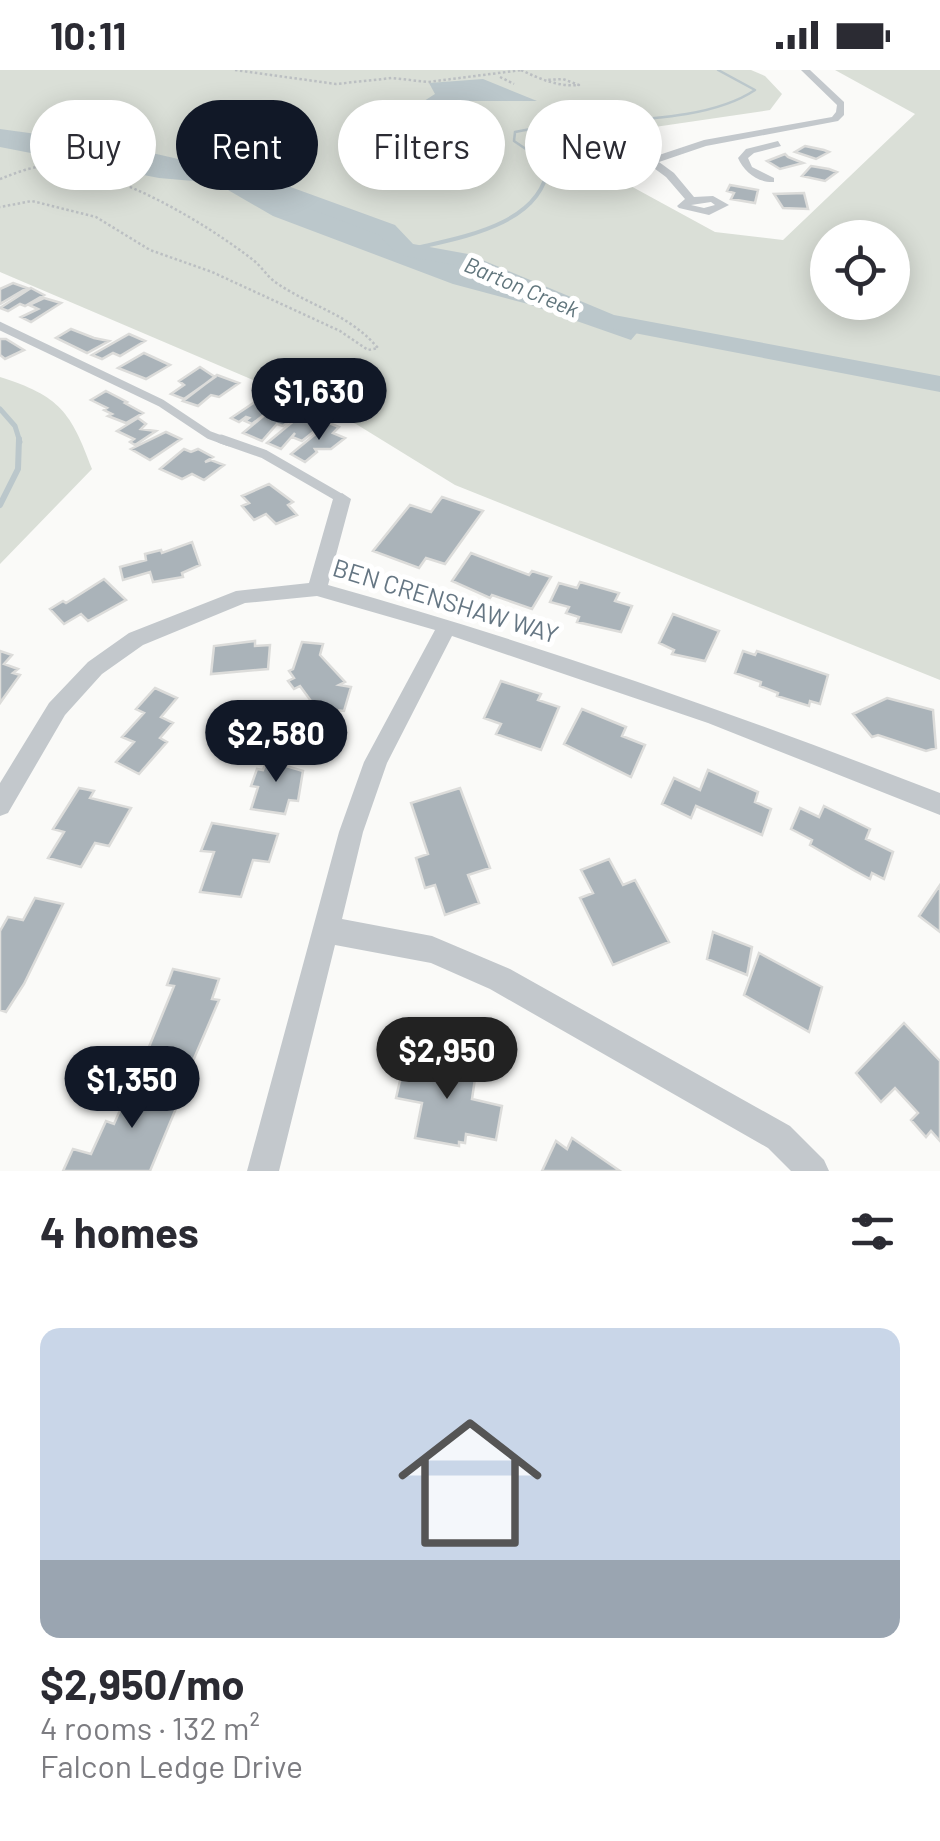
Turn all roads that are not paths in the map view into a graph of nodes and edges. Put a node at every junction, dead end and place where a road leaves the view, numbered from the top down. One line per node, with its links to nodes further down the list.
1 (805, 70): 2 (street)
2 (772, 133): 3 (street); 5 (street)
3 (673, 155): 4 (street); 4 (street)
4 (670, 175): 6 (street)
5 (770, 180)
6 (692, 200)
7 (0, 326): 8 (lane)
8 (342, 499): 9 (street)
9 (317, 589): 10 (street, BEN CRENSHAW WAY); 12 (street, BEN CRENSHAW WAY)
10 (448, 626): 11 (street, BEN CRENSHAW WAY); 13 (street)
11 (940, 804)
12 (0, 805)
13 (328, 930): 14 (street); 15 (street)
14 (264, 1171)
15 (813, 1171)

